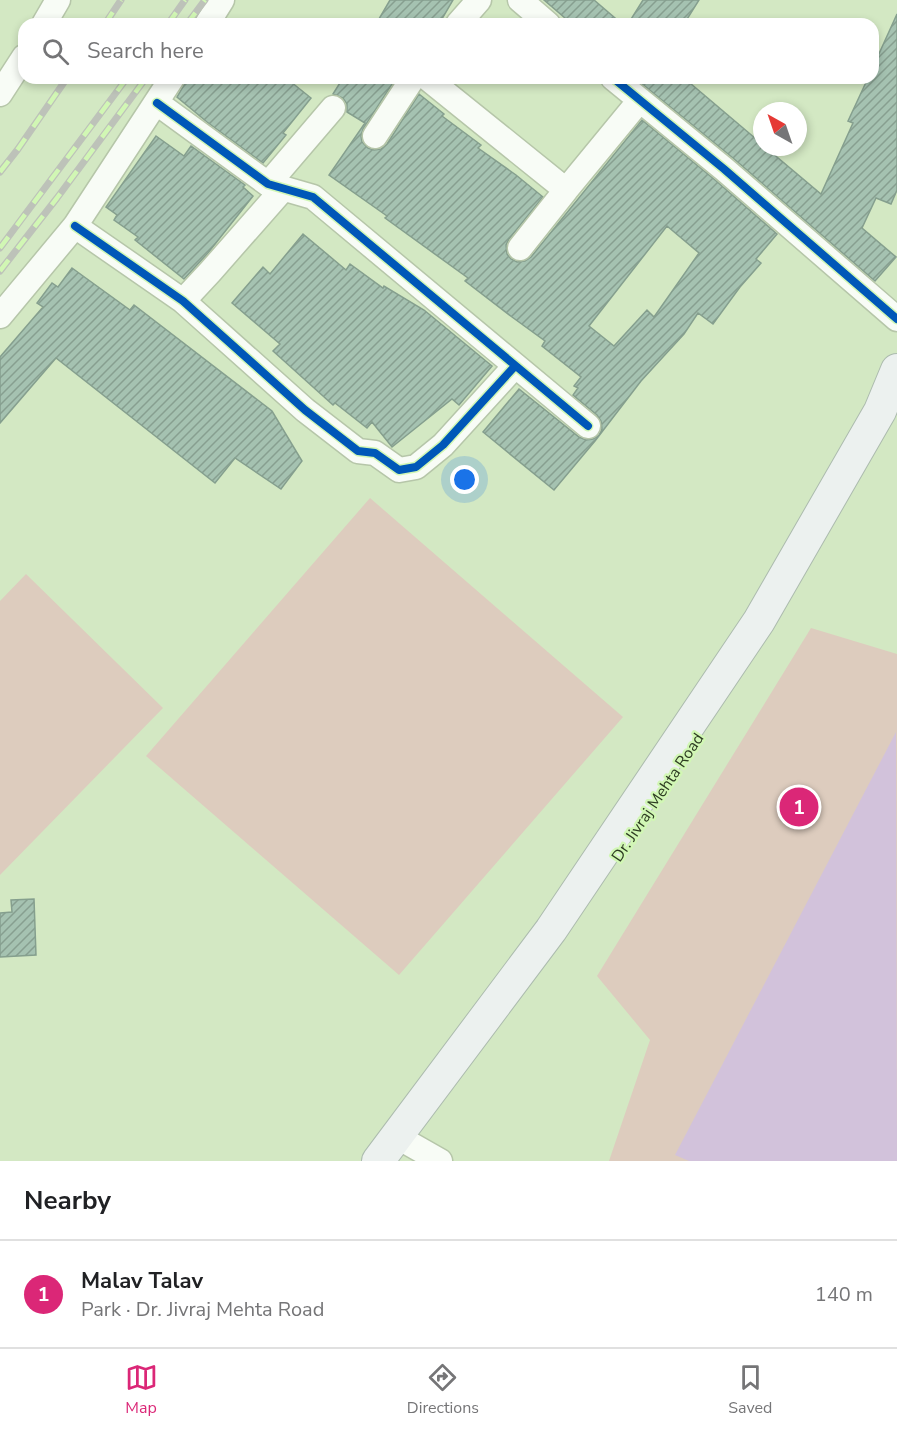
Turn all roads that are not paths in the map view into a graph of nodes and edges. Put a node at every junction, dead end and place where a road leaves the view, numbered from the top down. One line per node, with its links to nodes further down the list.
1 (58, 0): 5 (street)
2 (222, 0): 6 (street)
3 (479, 0): 7 (street)
4 (520, 0): 8 (street)
5 (48, 18)
6 (211, 18)
7 (463, 18)
8 (541, 18)
9 (18, 66): 14 (street)
10 (168, 84): 16 (street)
11 (409, 84): 18 (street)
12 (434, 84): 20 (street)
13 (620, 84): 15 (street)
14 (0, 94)
15 (640, 100): 20 (street); 25 (street)
16 (157, 103): 19 (street); 21 (street)
17 (333, 108): 19 (street)
18 (375, 136)
19 (275, 187): 23 (street); 26 (street)
20 (566, 190): 22 (street)
21 (75, 226): 23 (street); 24 (street)
22 (520, 248)
23 (183, 301): 26 (street)
24 (0, 316)
25 (897, 319)
26 (515, 366): 29 (street)
27 (897, 370): 30 (main road)
28 (897, 417): 30 (main road, Dr. Jivraj Mehta Road)
29 (588, 426)
30 (399, 1146): 31 (main road); 32 (street)
31 (378, 1161)
32 (440, 1161)

